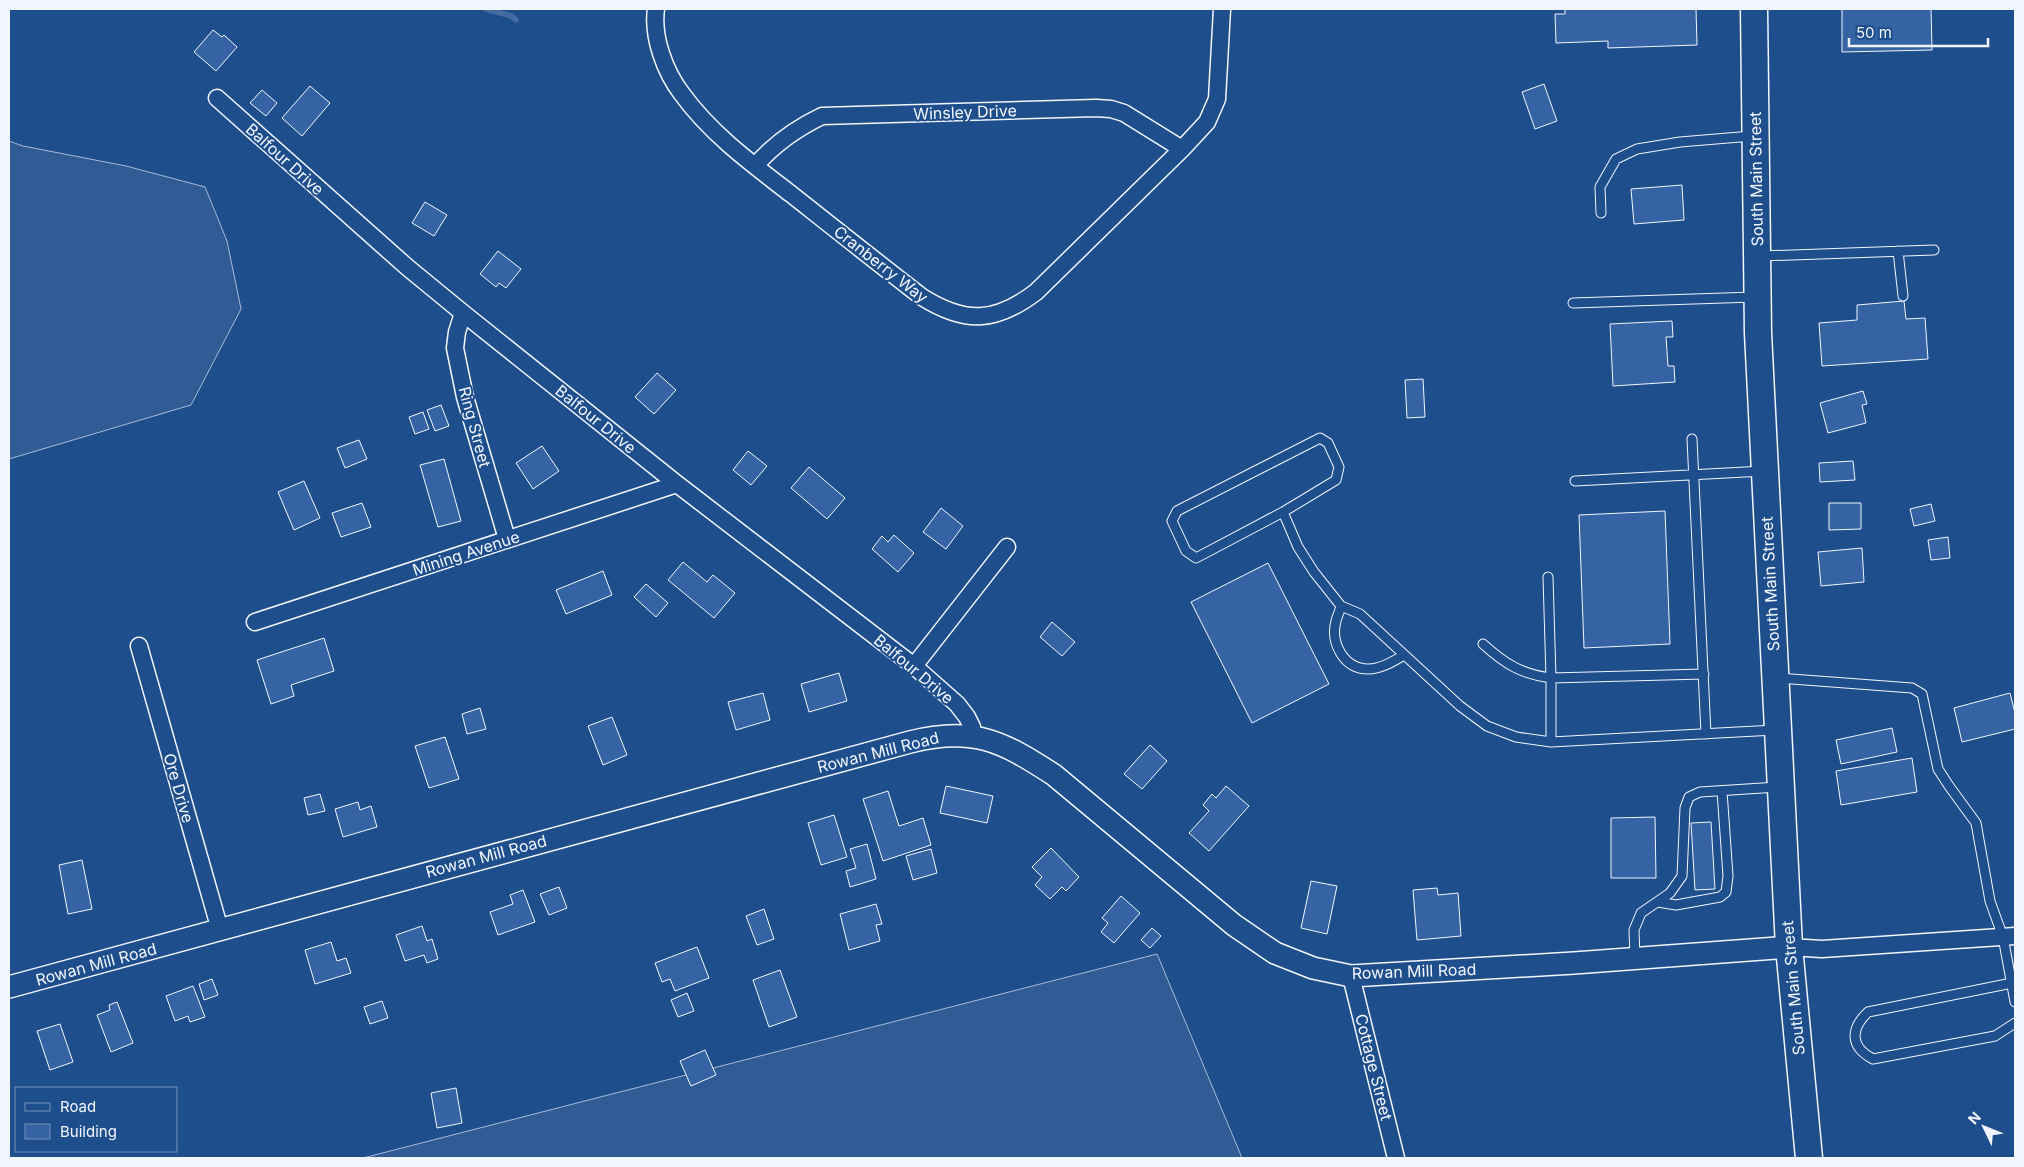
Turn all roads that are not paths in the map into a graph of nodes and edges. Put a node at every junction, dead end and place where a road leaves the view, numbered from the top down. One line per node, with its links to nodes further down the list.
1 (656, 9): 7 (street, Cranberry Way)
2 (1222, 9): 6 (street, Cranberry Way)
3 (1754, 9): 5 (main road, South Main Street)
4 (217, 98): 15 (street, Balfour Drive)
5 (1755, 136): 8 (lane); 11 (main road, South Main Street)
6 (1182, 150): 7 (street, Winsley Drive); 7 (street, Cranberry Way)
7 (755, 166)
8 (1601, 213)
9 (1934, 250): 10 (lane)
10 (1898, 251): 11 (lane); 12 (lane)
11 (1757, 256): 13 (main road, South Main Street)
12 (1903, 296)
13 (1757, 297): 14 (lane); 17 (main road, South Main Street)
14 (1573, 303)
15 (463, 313): 20 (street, Balfour Drive); 22 (street, Ring Street)
16 (1692, 439): 18 (lane)
17 (1765, 471): 18 (lane); 33 (main road, South Main Street)
18 (1694, 475): 19 (lane); 31 (lane)
19 (1574, 481)
20 (677, 484): 22 (street, Mining Avenue); 30 (street, Balfour Drive)
21 (1283, 512): 21 (lane); 25 (lane)
22 (506, 539): 26 (street, Mining Avenue)
23 (1007, 547): 30 (street)
24 (1548, 576): 32 (lane)
25 (1341, 606): 29 (lane); 29 (lane)
26 (255, 622)
27 (1482, 644): 32 (lane)
28 (139, 646): 41 (street, Ore Drive)
29 (1404, 655): 37 (lane)
30 (914, 666): 36 (street, Balfour Drive)
31 (1704, 674): 32 (lane); 35 (lane)
32 (1552, 678): 37 (lane)
33 (1775, 678): 34 (main road, South Main Street); 42 (lane)
34 (1778, 729): 35 (lane); 38 (main road, South Main Street)
35 (1706, 734): 37 (lane)
36 (972, 736): 41 (street, Rowan Mill Road); 45 (street, Rowan Mill Road)
37 (1551, 742)
38 (1780, 787): 39 (lane); 43 (main road, South Main Street)
39 (1722, 791): 40 (lane); 40 (lane)
40 (1658, 902): 44 (lane)
41 (220, 930): 47 (street, Rowan Mill Road)
42 (2009, 937): 43 (street); 46 (lane)
43 (1789, 947): 44 (street, Rowan Mill Road); 51 (main road, South Main Street)
44 (1635, 958): 45 (street, Rowan Mill Road)
45 (1351, 976): 50 (street, Cottage Street)
46 (2013, 977): 48 (lane); 49 (lane)
47 (9, 987)
48 (2015, 1002)
49 (2015, 1023)
50 (1396, 1158)
51 (1809, 1158)

